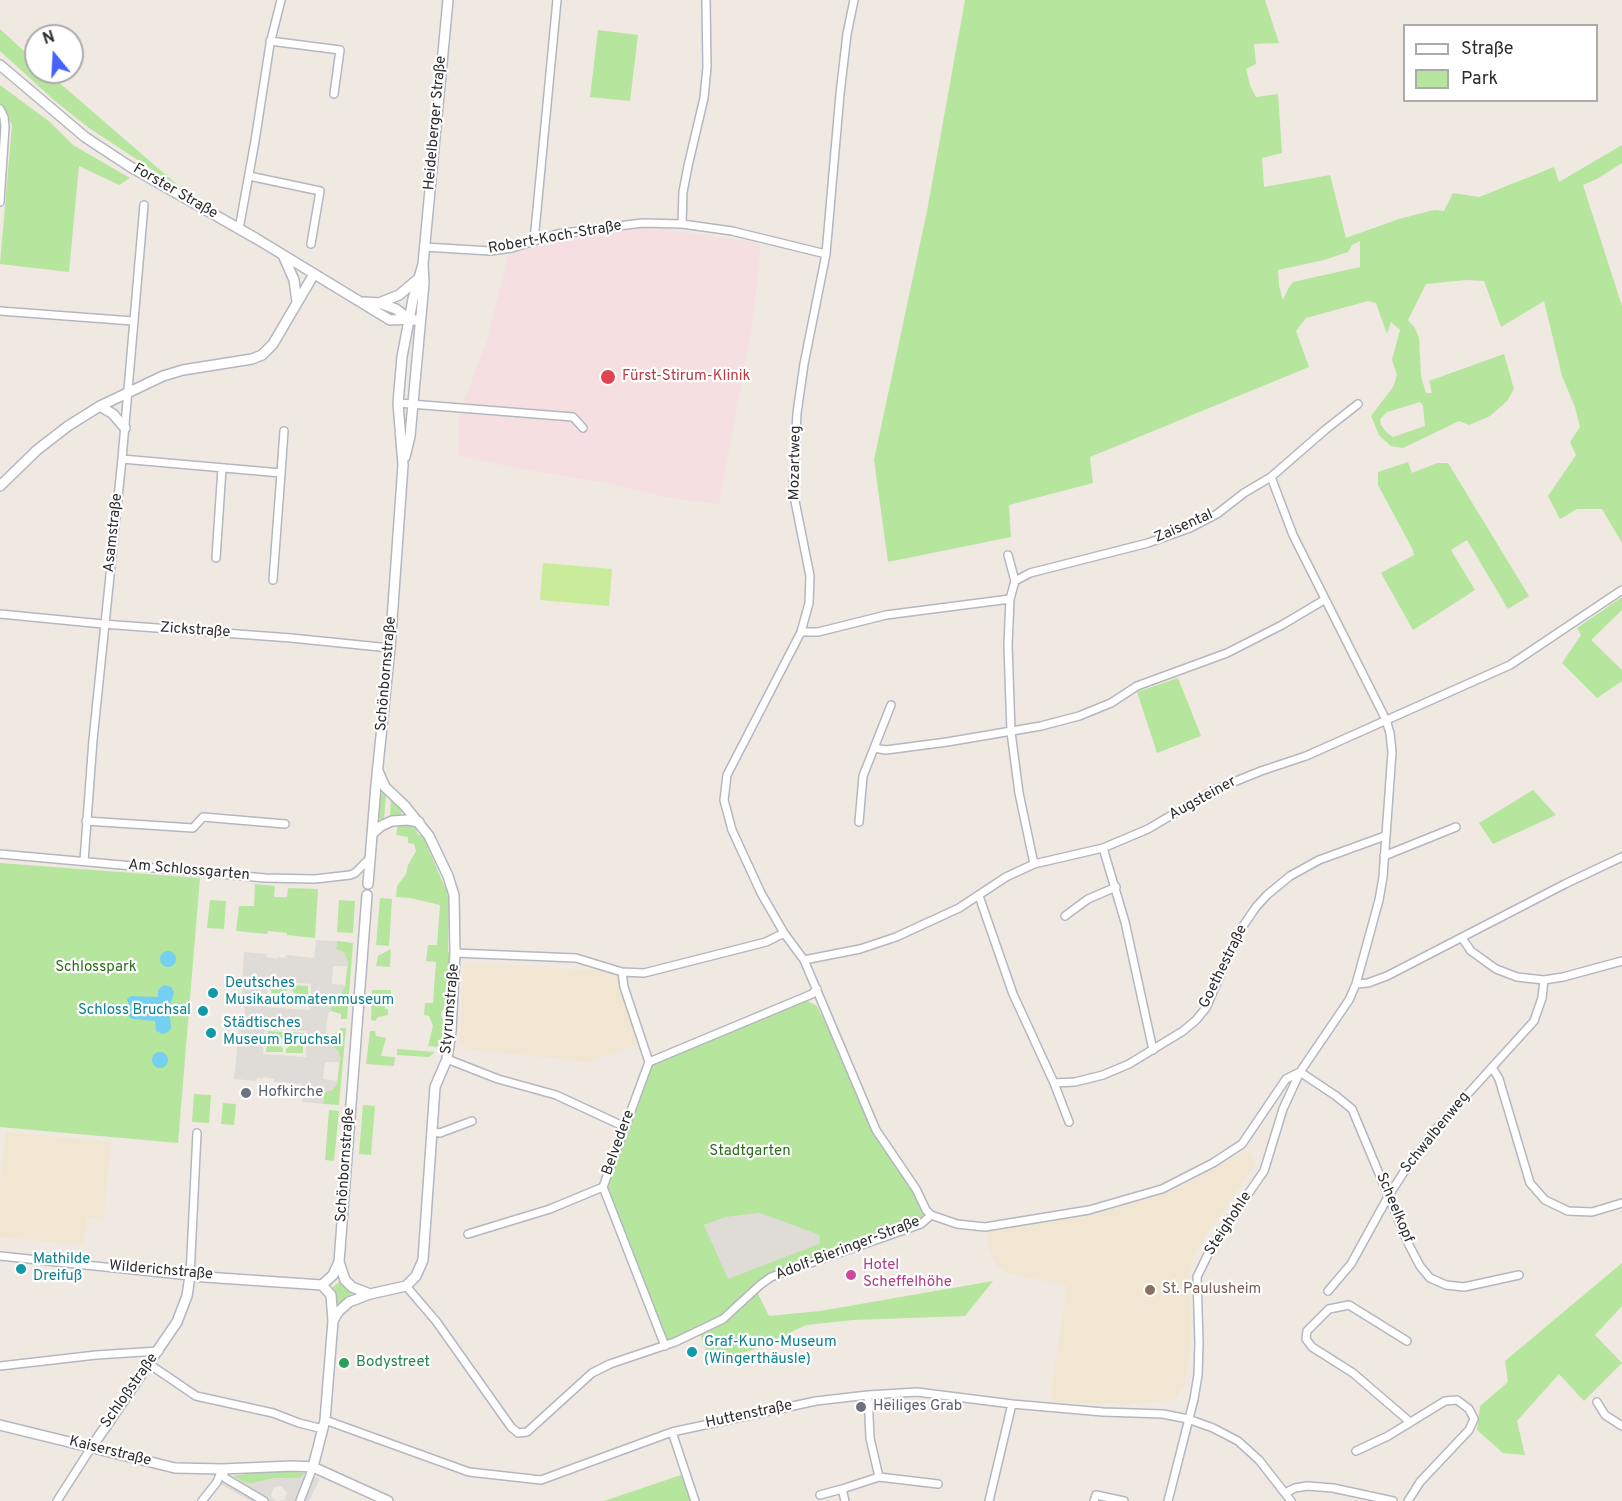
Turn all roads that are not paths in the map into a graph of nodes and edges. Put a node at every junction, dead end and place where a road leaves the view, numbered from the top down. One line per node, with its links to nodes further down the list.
1 (281, 0): 6 (street)
2 (448, 0): 17 (main road, Heidelberger Straße)
3 (558, 0): 15 (street)
4 (706, 0): 13 (street)
5 (854, 0): 18 (street, Mozartweg)
6 (270, 41): 8 (street); 10 (street)
7 (0, 65): 14 (main road, Forster Straße)
8 (334, 94)
9 (0, 109): 11 (street)
10 (249, 176): 14 (street); 16 (street)
11 (0, 202)
12 (144, 205): 28 (street, Asamstraße)
13 (682, 224): 15 (street, Robert-Koch-Straße); 18 (street, Robert-Koch-Straße)
14 (239, 229): 19 (main road, Forster Straße)
15 (534, 241): 17 (street, Robert-Koch-Straße)
16 (311, 244)
17 (424, 247): 20 (main road, Heidelberger Straße)
18 (826, 254): 53 (street, Mozartweg)
19 (283, 255): 21 (main road, Forster Straße); 23 (main road)
20 (423, 264): 22 (main road, Schönbornstraße); 29 (main road, Schönbornstraße)
21 (314, 274): 23 (main road); 24 (main road, Forster Straße)
22 (418, 279): 25 (main road); 27 (main road, Schönbornstraße)
23 (297, 302): 30 (main road)
24 (361, 302): 25 (main road, Forster Straße); 27 (main road, Forster Straße)
25 (379, 303): 27 (main road, Forster Straße)
26 (0, 311): 28 (street)
27 (409, 319): 29 (main road, Forster Straße); 31 (main road, Schönbornstraße)
28 (133, 321): 30 (street, Asamstraße)
29 (420, 321): 32 (main road, Schönbornstraße)
30 (128, 392): 34 (main road); 35 (street, Asamstraße)
31 (398, 403): 32 (street); 39 (main road, Schönbornstraße)
32 (412, 404): 36 (street); 39 (main road, Schönbornstraße)
33 (1358, 404): 42 (street, Zaisental)
34 (100, 406): 35 (main road); 43 (main road)
35 (125, 428): 38 (street, Asamstraße)
36 (583, 428)
37 (284, 431): 41 (street)
38 (122, 459): 40 (street); 52 (street, Asamstraße)
39 (403, 465): 54 (main road, Schönbornstraße)
40 (222, 468): 41 (street); 45 (street)
41 (281, 473): 46 (street)
42 (1271, 477): 47 (street, Zaisental); 50 (street, Adolf-Bieringer-Straße)
43 (0, 486)
44 (1008, 555): 47 (street)
45 (216, 558)
46 (273, 580)
47 (1015, 581): 49 (street)
48 (1622, 590): 56 (street, Augsteiner)
49 (1010, 599): 53 (street); 57 (street)
50 (1324, 600): 56 (street, Adolf-Bieringer-Straße); 57 (street)
51 (0, 614): 52 (street, Zickstraße)
52 (103, 624): 54 (street, Zickstraße); 60 (street, Asamstraße)
53 (801, 632): 79 (street, Mozartweg)
54 (390, 648): 59 (main road, Schönbornstraße)
55 (891, 705): 58 (street)
56 (1386, 720): 66 (street, Adolf-Bieringer-Straße); 67 (street, Augsteiner)
57 (1011, 732): 58 (street); 73 (street)
58 (874, 748): 62 (street)
59 (378, 771): 61 (main road, Styrumstraße); 65 (main road, Schönbornstraße)
60 (87, 821): 63 (street); 72 (street, Asamstraße)
61 (419, 822): 65 (main road); 81 (main road, Styrumstraße)
62 (859, 822)
63 (285, 824)
64 (1456, 827): 70 (street)
65 (372, 834): 69 (main road, Schönbornstraße)
66 (1385, 836): 70 (street, Adolf-Bieringer-Straße); 88 (street, Goethestraße)
67 (1103, 848): 73 (street, Augsteiner); 75 (street)
68 (0, 854): 72 (street, Am Schlossgarten)
69 (371, 856): 72 (street, Am Schlossgarten); 74 (main road, Schönbornstraße)
70 (1384, 856): 86 (street, Adolf-Bieringer-Straße)
71 (1622, 857): 80 (street)
72 (84, 861)
73 (1034, 864): 77 (street, Augsteiner)
74 (368, 884)
75 (1116, 887): 78 (street); 88 (street)
76 (367, 895): 105 (main road, Schönbornstraße)
77 (979, 896): 82 (street, Augsteiner); 93 (street)
78 (1065, 916)
79 (784, 933): 82 (street, Mozartweg); 84 (street)
80 (1462, 938): 85 (street); 86 (street)
81 (455, 952): 84 (street); 89 (main road, Styrumstraße)
82 (804, 960): 87 (street, Mozartweg)
83 (1622, 961): 85 (street)
84 (622, 972): 90 (street)
85 (1544, 980): 91 (street, Schwalbenweg)
86 (1356, 984): 92 (street, Adolf-Bieringer-Straße)
87 (817, 989): 90 (street); 102 (street, Mozartweg)
88 (1153, 1050): 93 (street, Goethestraße)
89 (447, 1059): 96 (street); 97 (main road, Styrumstraße)
90 (649, 1062): 96 (street, Belvedere)
91 (1492, 1067): 100 (street, Schwalbenweg); 101 (street)
92 (1300, 1072): 100 (street, Scheelkopf); 102 (street, Adolf-Bieringer-Straße); 121 (street, Steighohle)
93 (1054, 1083): 95 (street)
94 (472, 1121): 97 (street)
95 (1069, 1122)
96 (624, 1127): 99 (street, Belvedere)
97 (433, 1132): 109 (main road, Styrumstraße)
98 (197, 1133): 106 (street)
99 (603, 1187): 103 (street); 114 (street, Belvedere)
100 (1389, 1195): 107 (street, Scheelkopf); 110 (street, Schwalbenweg)
101 (1622, 1203)
102 (931, 1215): 114 (street, Adolf-Bieringer-Straße)
103 (468, 1234)
104 (0, 1256): 106 (street, Wilderichstraße)
105 (339, 1262): 108 (main road); 111 (main road)
106 (190, 1275): 108 (main road, Wilderichstraße); 115 (main road, Schloßstraße)
107 (1519, 1275)
108 (322, 1285): 112 (main road)
109 (406, 1286): 111 (main road); 114 (street, Adolf-Bieringer-Straße)
110 (1328, 1291)
111 (370, 1294): 112 (main road)
112 (333, 1321): 124 (main road)
113 (1407, 1341): 122 (street)
114 (665, 1346)
115 (159, 1351): 116 (main road, Schloßstraße); 117 (street)
116 (148, 1364): 124 (street, Huttenstraße); 127 (main road, Schloßstraße)
117 (0, 1366)
118 (868, 1395): 120 (street, Huttenstraße); 126 (street, Huttenstraße); 131 (street)
119 (1597, 1402): 125 (street)
120 (1012, 1404): 121 (street, Huttenstraße); 143 (street)
121 (1188, 1419): 135 (street, Huttenstraße); 146 (street, Steighohle)
122 (1410, 1422): 128 (street); 149 (street)
123 (0, 1425): 127 (main road, Kaiserstraße)
124 (324, 1425): 126 (street, Huttenstraße); 129 (main road)
125 (1622, 1426)
126 (672, 1432): 141 (street)
127 (91, 1448): 130 (main road, Kaiserstraße); 136 (street, Schloßstraße)
128 (1356, 1451)
129 (313, 1467): 130 (main road, Kaiserstraße); 139 (street); 140 (main road)
130 (222, 1469): 137 (street); 138 (street)
131 (879, 1477): 132 (street); 133 (street)
132 (938, 1484)
133 (842, 1489): 134 (street); 142 (street)
134 (820, 1494)
135 (1285, 1494): 147 (street, Huttenstraße); 148 (street)
136 (57, 1501)
137 (202, 1501)
138 (264, 1501)
139 (300, 1501)
140 (388, 1501)
141 (695, 1501)
142 (845, 1501)
143 (990, 1501)
144 (1094, 1501): 145 (street)
145 (1124, 1501)
146 (1168, 1501)
147 (1291, 1501)
148 (1393, 1501)
149 (1408, 1501)

